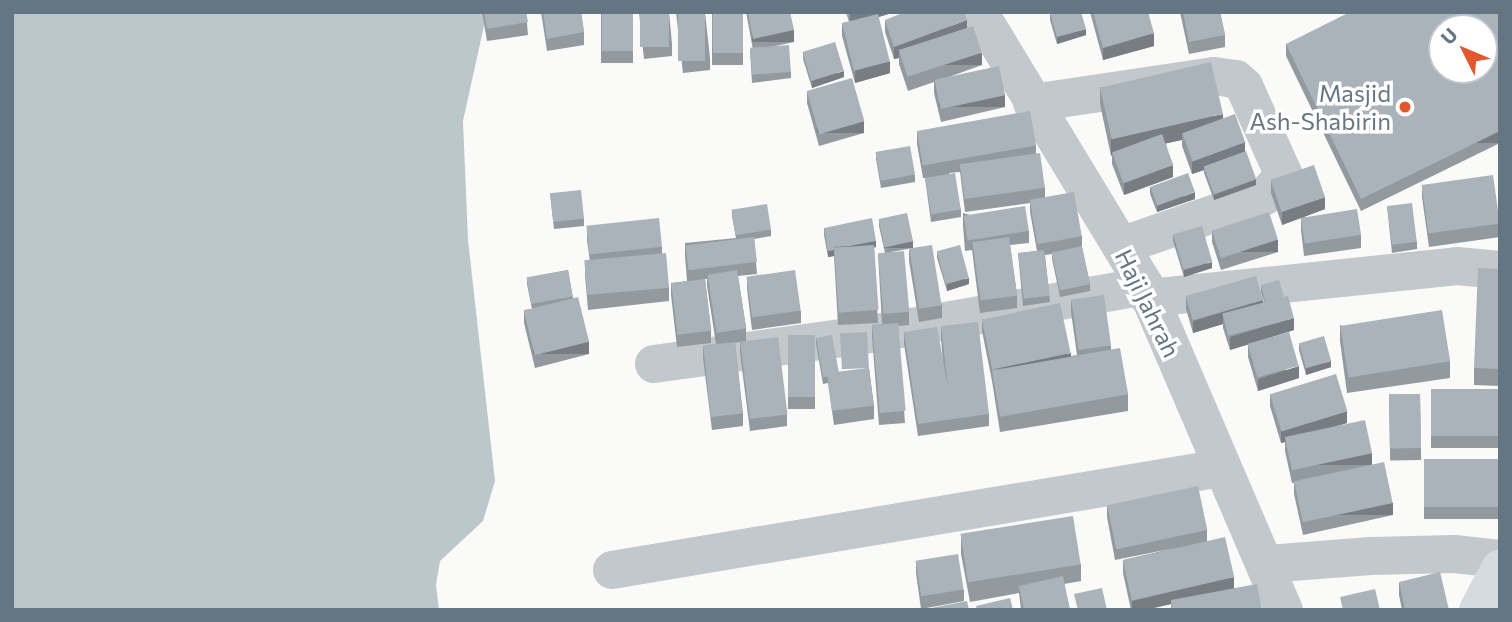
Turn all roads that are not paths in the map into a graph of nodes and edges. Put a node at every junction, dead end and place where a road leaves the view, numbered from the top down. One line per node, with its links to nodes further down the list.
1 (979, 12): 2 (street, Haji Jahrah)
2 (1032, 103): 3 (street, Haji Jahrah); 3 (street)
3 (1121, 246): 5 (street, Haji Jahrah)
4 (1500, 270): 5 (street)
5 (1147, 292): 6 (street); 7 (street, Haji Jahrah)
6 (653, 364)
7 (1222, 468): 9 (street, Haji Jahrah); 10 (street)
8 (1500, 559): 9 (street)
9 (1266, 564): 12 (street, Haji Jahrah)
10 (612, 569)
11 (1500, 569): 13 (main road)
12 (1284, 610)
13 (1478, 610)

